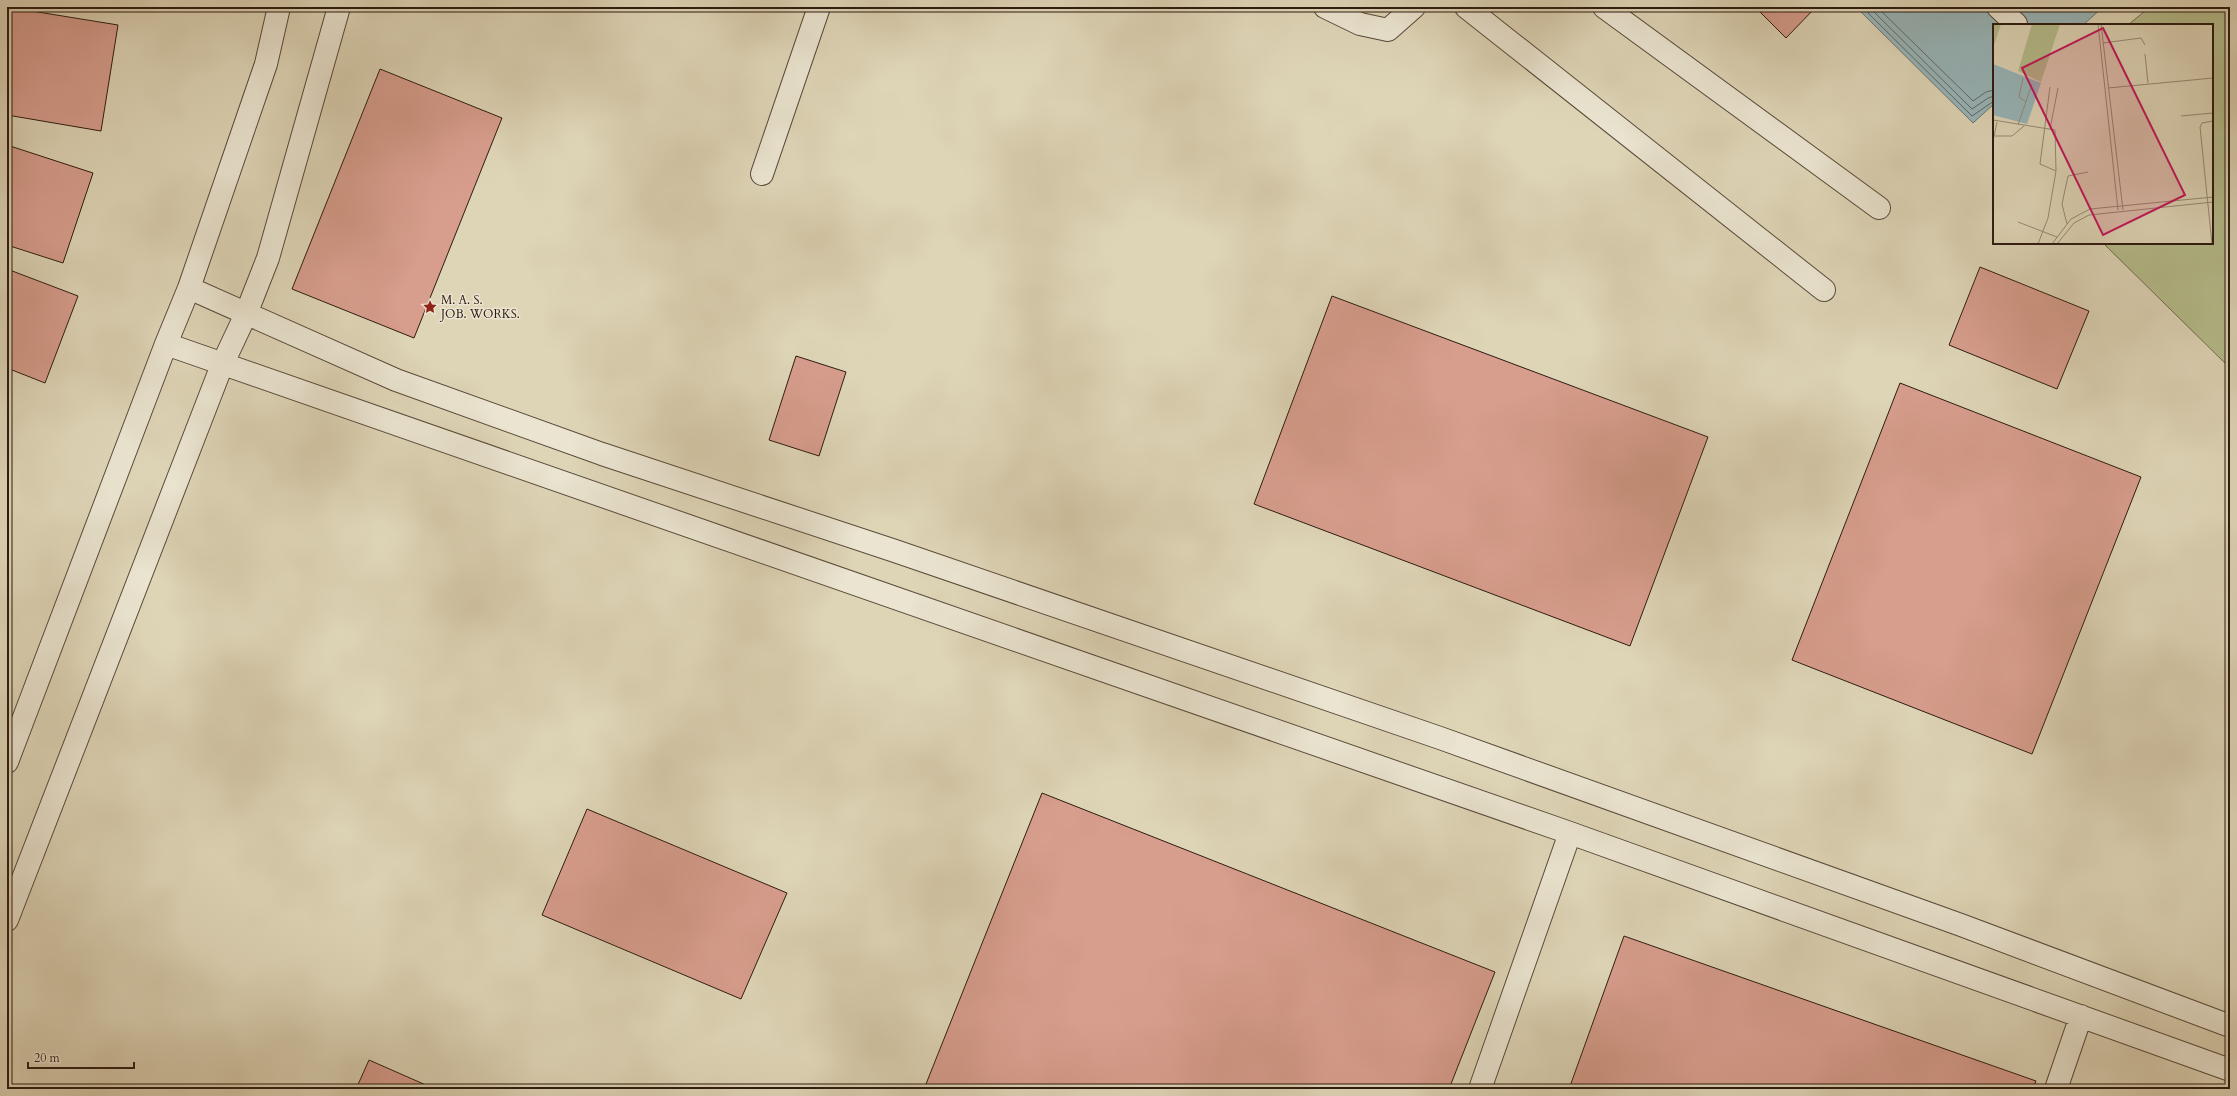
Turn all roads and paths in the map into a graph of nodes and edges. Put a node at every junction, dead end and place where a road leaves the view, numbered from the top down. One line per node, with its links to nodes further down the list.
1 (279, 7): 12 (street)
2 (339, 7): 14 (street)
3 (819, 7): 10 (street)
4 (1325, 7): 5 (street)
5 (1414, 7)
6 (1466, 7): 13 (street)
7 (1604, 7): 11 (street)
8 (1998, 7): 9 (street)
9 (2016, 24)
10 (762, 174)
11 (1879, 208)
12 (189, 288): 14 (street); 15 (street)
13 (1824, 290)
14 (246, 314): 16 (street); 21 (street)
15 (166, 344): 16 (street); 17 (street)
16 (222, 365): 18 (street); 19 (street)
17 (7, 762)
18 (1570, 833): 20 (street); 23 (street)
19 (7, 920)
20 (2081, 1016): 22 (street); 24 (street)
21 (2230, 1026)
22 (2230, 1070)
23 (1480, 1089)
24 (2056, 1089)

